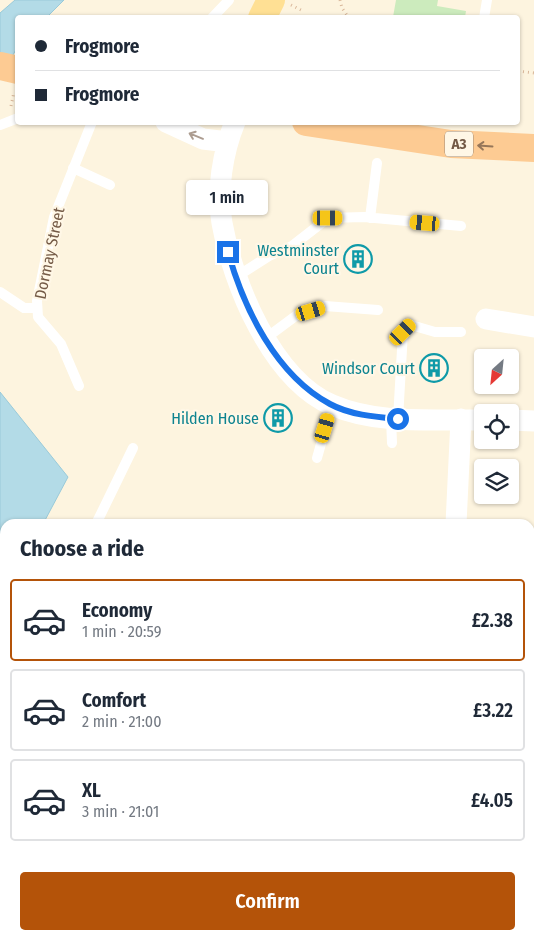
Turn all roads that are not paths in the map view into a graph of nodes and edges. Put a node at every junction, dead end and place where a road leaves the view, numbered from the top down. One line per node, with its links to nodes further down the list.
1 (230, 0): 3 (lane)
2 (487, 0): 4 (lane)
3 (215, 15)
4 (484, 15)
5 (15, 119): 6 (lane)
6 (0, 125)
7 (91, 125): 13 (lane, Dormay Street)
8 (173, 125): 10 (street, one-way to 8)
9 (326, 125): 11 (highway, A3, one-way to 9)
10 (232, 132): 17 (street)
11 (534, 148)
12 (377, 163): 15 (lane)
13 (73, 168): 14 (lane); 19 (lane, Dormay Street)
14 (110, 185)
15 (370, 218): 16 (lane); 17 (lane)
16 (461, 226)
17 (236, 277): 24 (street)
18 (0, 292): 19 (lane)
19 (37, 308): 25 (lane, Dormay Street)
20 (378, 310): 24 (lane)
21 (486, 319): 22 (street)
22 (534, 327)
23 (461, 332): 27 (lane)
24 (266, 338): 26 (street)
25 (79, 386)
26 (332, 405): 27 (street); 34 (lane)
27 (394, 418): 28 (street); 32 (lane)
28 (460, 419): 29 (street); 36 (street)
29 (474, 420)
30 (519, 420): 31 (street)
31 (534, 421)
32 (392, 443)
33 (133, 448): 35 (lane)
34 (317, 458)
35 (98, 519)
36 (456, 519)

